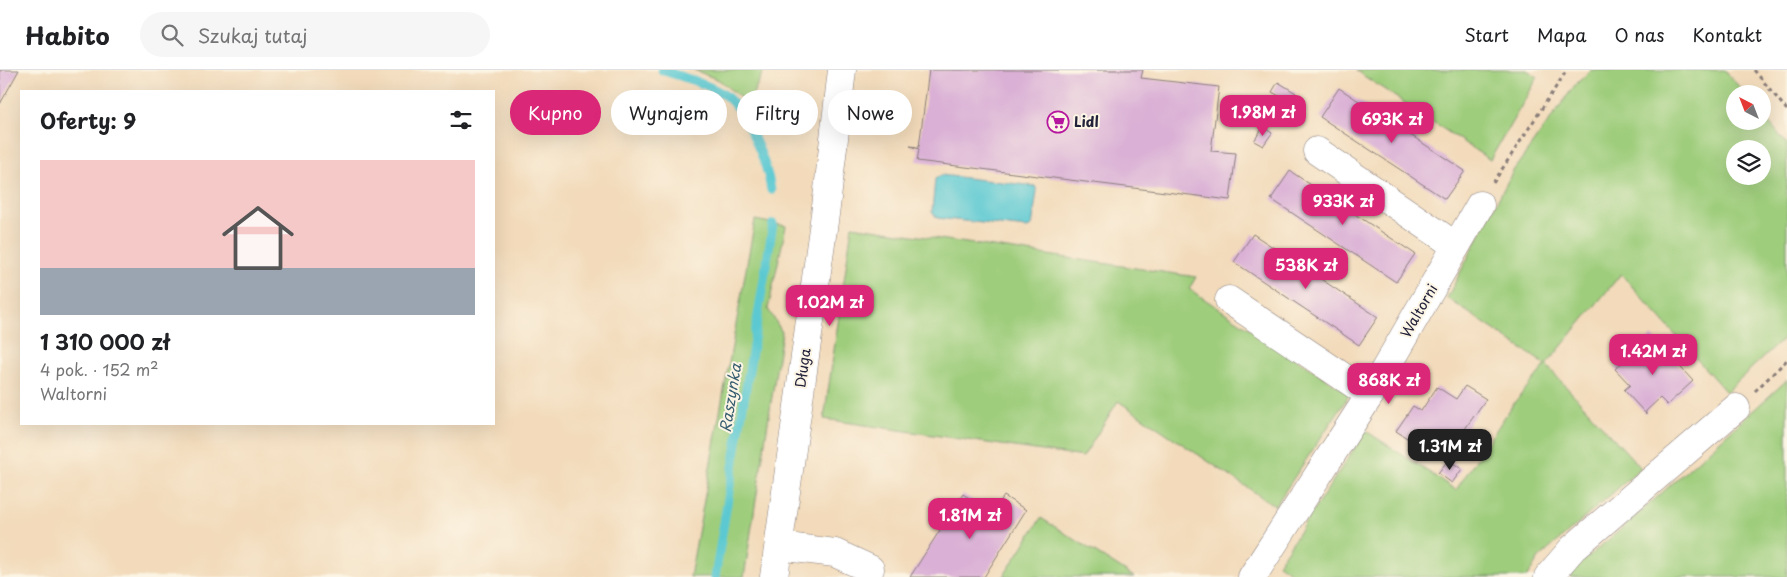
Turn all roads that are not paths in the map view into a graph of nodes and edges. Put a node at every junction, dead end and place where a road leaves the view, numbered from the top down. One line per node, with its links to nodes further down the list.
1 (842, 70): 8 (street, Długa)
2 (1317, 151): 4 (street)
3 (1480, 205): 4 (street, Waltorni)
4 (1456, 246): 6 (street, Waltorni)
5 (1229, 300): 6 (street)
6 (1370, 395): 11 (street, Waltorni)
7 (1736, 408): 12 (street)
8 (779, 546): 9 (street); 10 (street, Długa)
9 (870, 569)
10 (774, 577)
11 (1252, 577)
12 (1548, 577)

